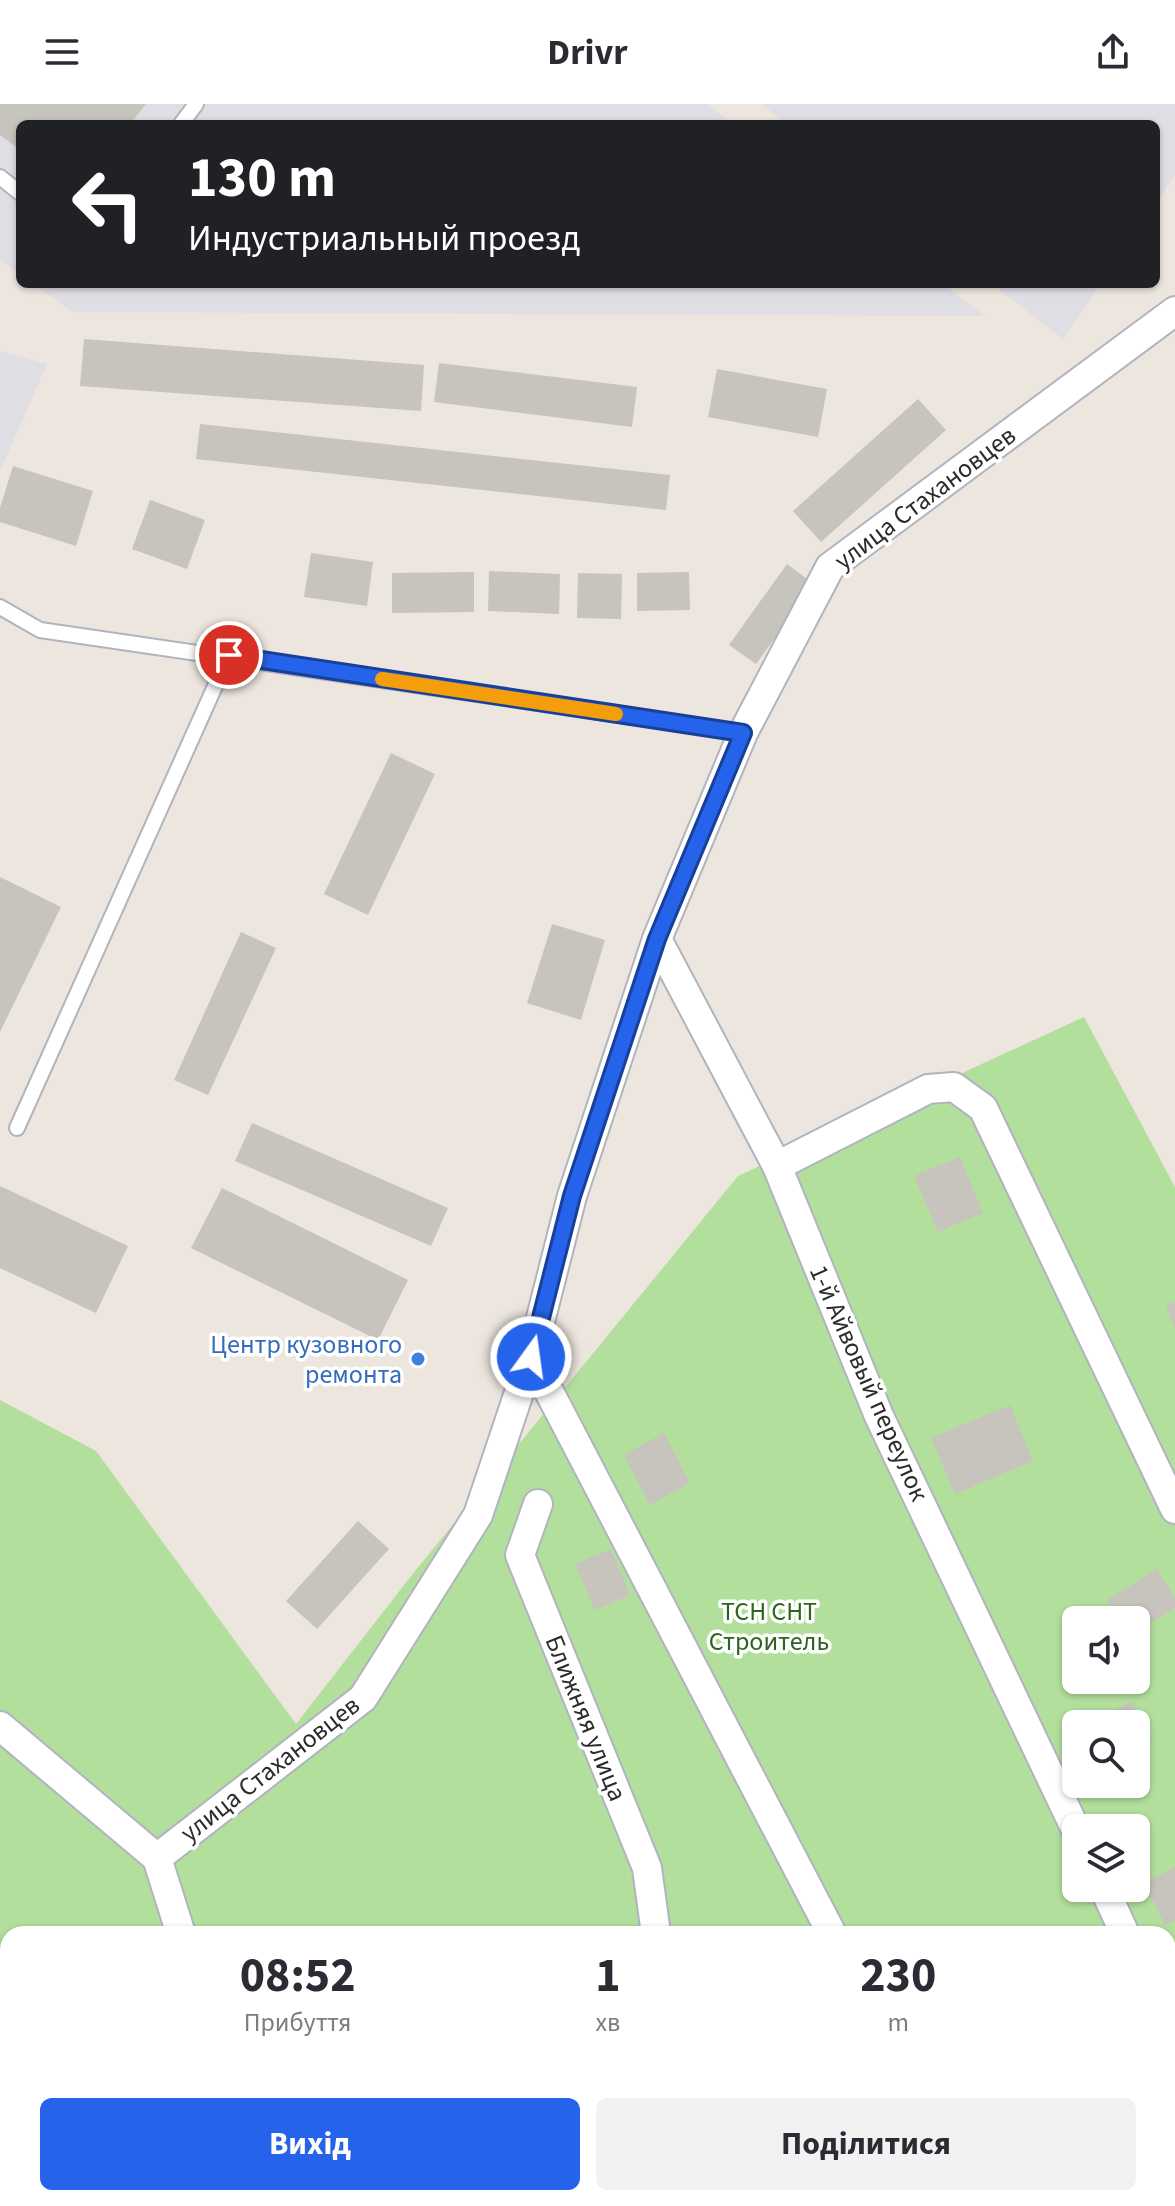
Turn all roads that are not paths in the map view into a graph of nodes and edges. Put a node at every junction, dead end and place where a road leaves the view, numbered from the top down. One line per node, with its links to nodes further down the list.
1 (0, 177): 2 (lane)
2 (16, 190)
3 (1175, 311): 6 (street, улица Стахановцев)
4 (0, 607): 5 (lane)
5 (229, 655): 6 (lane); 8 (lane)
6 (743, 733): 7 (street, улица Стахановцев)
7 (657, 939): 9 (street, 1-й Айвовый переулок); 10 (street, улица Стахановцев)
8 (17, 1128)
9 (777, 1166): 12 (street); 14 (street, 1-й Айвовый переулок)
10 (531, 1357): 15 (street, улица Стахановцев); 19 (street)
11 (538, 1504): 18 (street, Ближняя улица)
12 (1175, 1509)
13 (0, 1726): 15 (street)
14 (1068, 1814)
15 (157, 1858): 17 (street)
16 (1110, 1902): 20 (street)
17 (178, 1926)
18 (655, 1926)
19 (828, 1926)
20 (1121, 1926)

